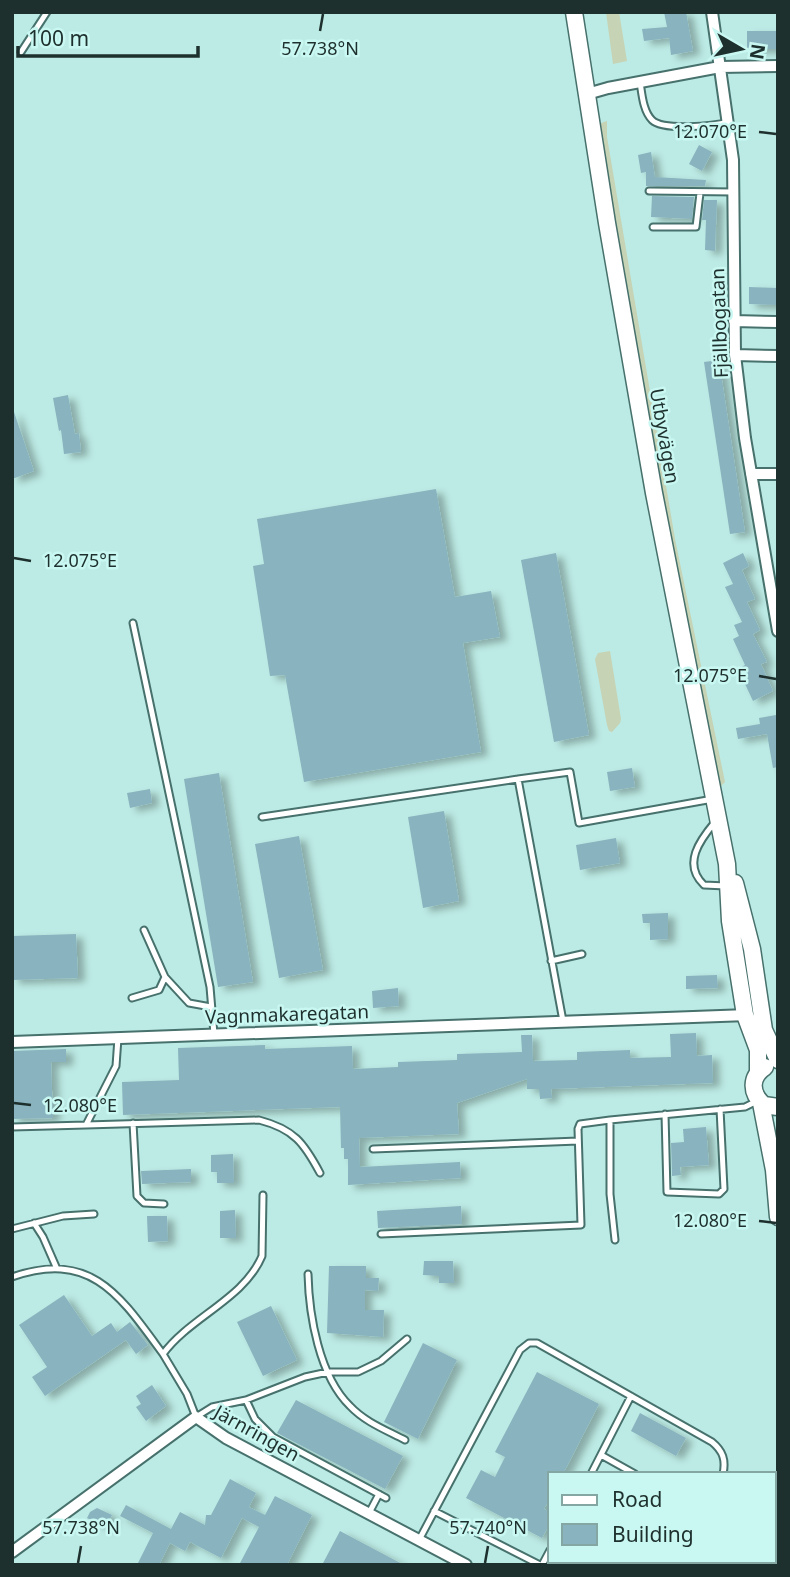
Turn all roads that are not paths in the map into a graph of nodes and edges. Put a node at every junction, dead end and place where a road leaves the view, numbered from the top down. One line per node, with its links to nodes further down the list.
1 (47, 12): 4 (lane)
2 (574, 12): 8 (street, Utbyvägen)
3 (712, 12): 6 (street, Fjällbogatan)
4 (21, 52)
5 (778, 66): 6 (street)
6 (720, 67): 7 (street); 9 (street, Fjällbogatan)
7 (640, 82): 8 (street); 9 (lane)
8 (587, 94): 24 (street, Utbyvägen)
9 (729, 122): 11 (street, Fjällbogatan)
10 (649, 191): 12 (lane)
11 (734, 192): 12 (lane); 14 (street, Fjällbogatan)
12 (700, 193): 13 (lane)
13 (653, 227)
14 (734, 321): 15 (street); 16 (street, Fjällbogatan)
15 (778, 322)
16 (734, 355): 17 (street); 18 (street, Fjällbogatan)
17 (778, 356)
18 (751, 474): 19 (street); 20 (street, Fjällbogatan)
19 (778, 474)
20 (774, 593): 22 (street, Fjällbogatan)
21 (133, 623): 33 (lane)
22 (778, 631)
23 (518, 779): 24 (lane); 25 (lane); 30 (lane)
24 (713, 799): 26 (street, Utbyvägen)
25 (262, 817)
26 (717, 820): 27 (street, Utbyvägen); 27 (lane)
27 (732, 885): 34 (street, Utbyvägen)
28 (145, 930): 31 (lane)
29 (582, 954): 30 (lane)
30 (551, 961): 35 (lane)
31 (165, 977): 32 (lane); 33 (lane)
32 (132, 998)
33 (211, 1007): 36 (lane)
34 (753, 1014): 35 (street, Vagnmakaregatan); 39 (street, Utbyvägen); 40 (street, Utbyvägen)
35 (563, 1022): 36 (street, Vagnmakaregatan)
36 (214, 1034): 37 (street, Vagnmakaregatan)
37 (118, 1037): 38 (street, Vagnmakaregatan); 47 (lane)
38 (12, 1042)
39 (778, 1062): 40 (street, Utbyvägen)
40 (758, 1072): 41 (street, Utbyvägen)
41 (760, 1102): 42 (street); 43 (lane); 52 (street, Utbyvägen)
42 (778, 1107)
43 (720, 1109): 44 (lane); 44 (lane)
44 (664, 1114): 45 (lane)
45 (610, 1119): 50 (lane); 61 (lane)
46 (133, 1123): 47 (lane); 53 (lane); 55 (lane)
47 (86, 1125): 48 (lane)
48 (12, 1127)
49 (778, 1127): 52 (street, Utbyvägen)
50 (578, 1141): 51 (lane); 60 (lane)
51 (373, 1149)
52 (774, 1170): 57 (street, Utbyvägen)
53 (320, 1174)
54 (263, 1195): 66 (lane)
55 (164, 1204)
56 (94, 1214): 58 (lane)
57 (778, 1217)
58 (34, 1223): 59 (lane); 62 (lane)
59 (12, 1229)
60 (381, 1234)
61 (615, 1240)
62 (57, 1269): 64 (lane); 66 (lane)
63 (308, 1274): 67 (lane)
64 (12, 1277)
65 (407, 1339): 67 (lane)
66 (163, 1354): 70 (lane)
67 (328, 1372): 69 (lane); 71 (lane)
68 (631, 1396): 72 (lane); 75 (lane); 78 (lane)
69 (246, 1400): 70 (lane); 76 (lane)
70 (196, 1417): 79 (street, Järnringen); 81 (street, Järnringen)
71 (405, 1440)
72 (601, 1455): 73 (lane); 74 (lane)
73 (592, 1472)
74 (631, 1472)
75 (723, 1472)
76 (379, 1494): 77 (lane); 79 (lane)
77 (386, 1498)
78 (434, 1511): 80 (lane); 83 (lane)
79 (369, 1513): 80 (street, Järnringen)
80 (419, 1539): 82 (street, Järnringen)
81 (12, 1552)
82 (466, 1565)
83 (541, 1565)

